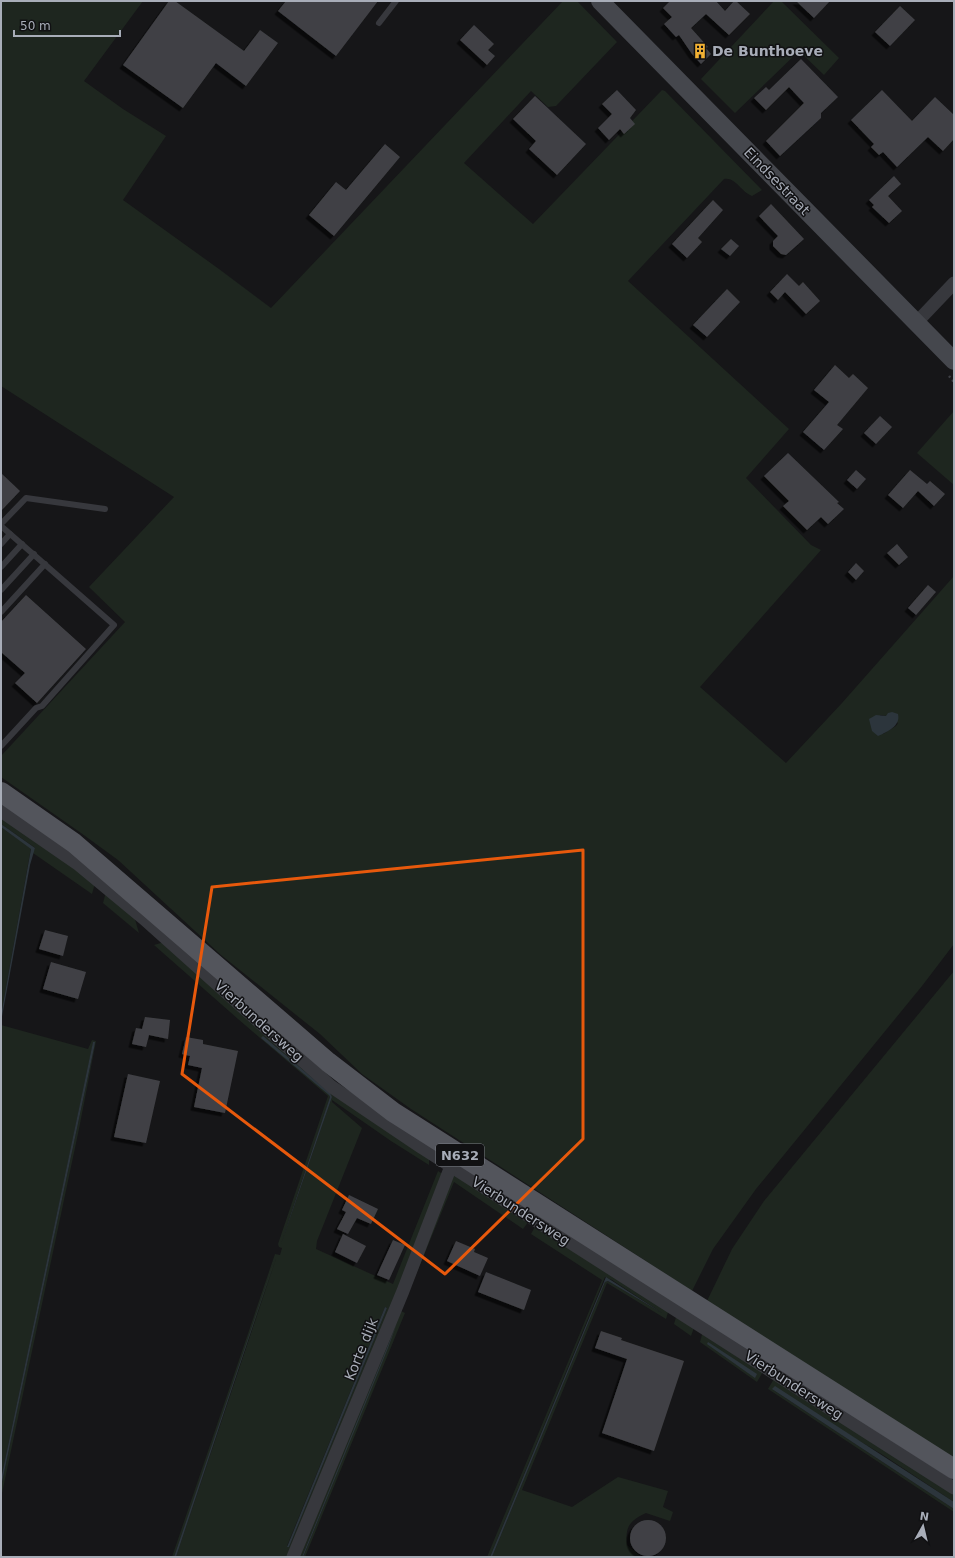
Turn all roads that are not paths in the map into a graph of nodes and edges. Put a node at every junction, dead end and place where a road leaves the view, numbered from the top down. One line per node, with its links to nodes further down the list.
1 (396, 1): 3 (lane)
2 (600, 1): 5 (street, Eindsestraat)
3 (380, 23)
4 (954, 283): 5 (street)
5 (916, 323): 6 (street, Eindsestraat)
6 (954, 361)
7 (105, 509): 8 (lane)
8 (1, 525): 9 (lane)
9 (10, 534): 10 (lane); 11 (lane)
10 (1, 544)
11 (22, 544): 12 (lane); 14 (lane)
12 (34, 554): 13 (lane); 15 (lane)
13 (46, 564): 16 (lane); 17 (lane)
14 (1, 567)
15 (1, 590)
16 (1, 612)
17 (1, 746)
18 (1, 792): 20 (main road, Vierbundersweg / N632)
19 (1, 811): 20 (street, Vierbundersweg)
20 (454, 1160): 21 (main road, Vierbundersweg / N632); 22 (street, Vierbundersweg); 23 (street, Korte dijk)
21 (954, 1469)
22 (954, 1488)
23 (293, 1557)

